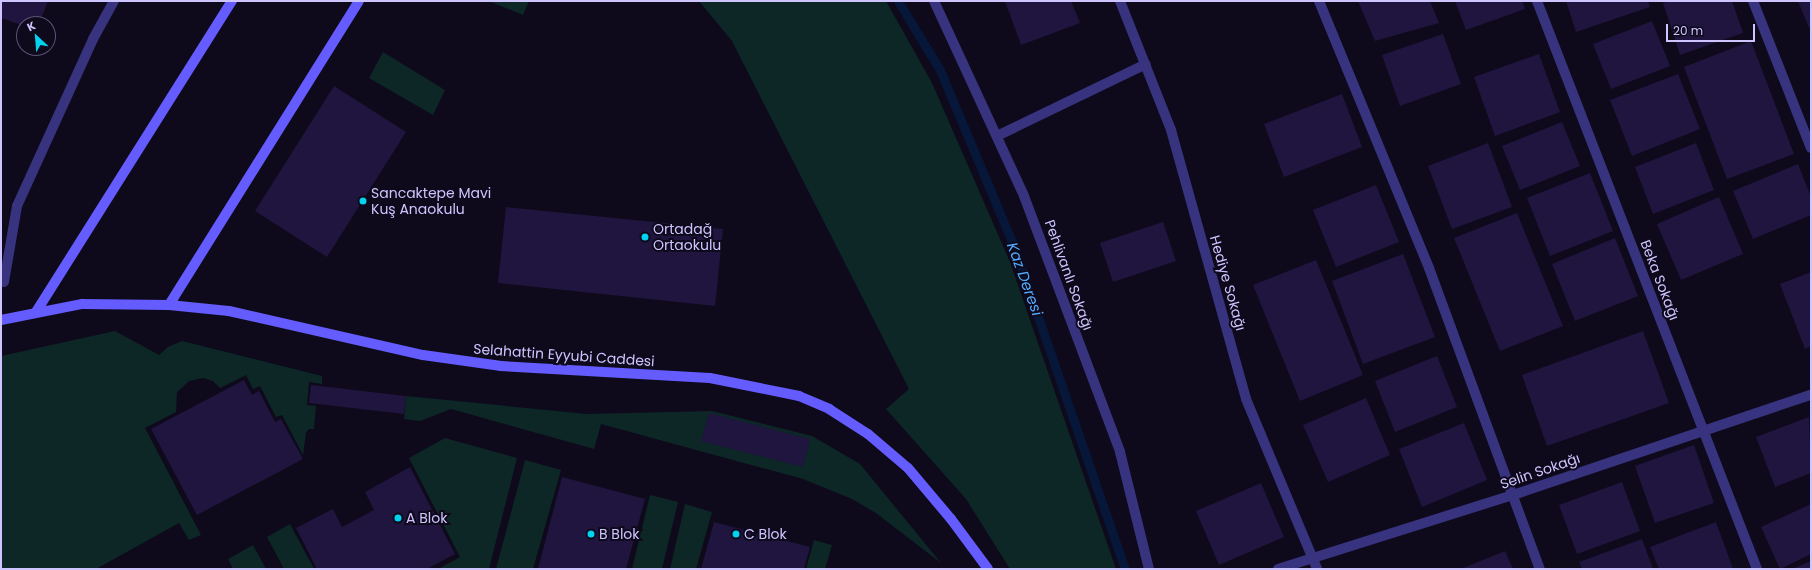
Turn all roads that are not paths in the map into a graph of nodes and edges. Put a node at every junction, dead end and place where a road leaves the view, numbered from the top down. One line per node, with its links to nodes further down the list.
1 (114, 1): 12 (street)
2 (232, 1): 14 (main road)
3 (359, 1): 13 (main road)
4 (934, 1): 10 (street, Pehlivanlı Sokağı)
5 (1120, 1): 9 (street, Hediye Sokağı)
6 (1319, 1): 18 (street)
7 (1537, 1): 17 (street, Beka Sokağı)
8 (1753, 1): 11 (street)
9 (1146, 64): 10 (street); 19 (street, Hediye Sokağı)
10 (997, 136): 21 (street, Pehlivanlı Sokağı)
11 (1811, 148)
12 (4, 282)
13 (169, 305): 14 (main road, Selahattin Eyyubi Caddesi); 20 (main road, Selahattin Eyyubi Caddesi)
14 (36, 312): 15 (main road, Selahattin Eyyubi Caddesi)
15 (1, 320)
16 (1811, 395): 17 (street, Selin Sokağı)
17 (1703, 429): 18 (street, Selin Sokağı); 24 (street, Beka Sokağı)
18 (1513, 495): 19 (street, Selin Sokağı); 23 (street)
19 (1315, 564): 22 (street, Selin Sokağı)
20 (988, 569)
21 (1149, 569)
22 (1278, 569)
23 (1540, 569)
24 (1758, 569)

